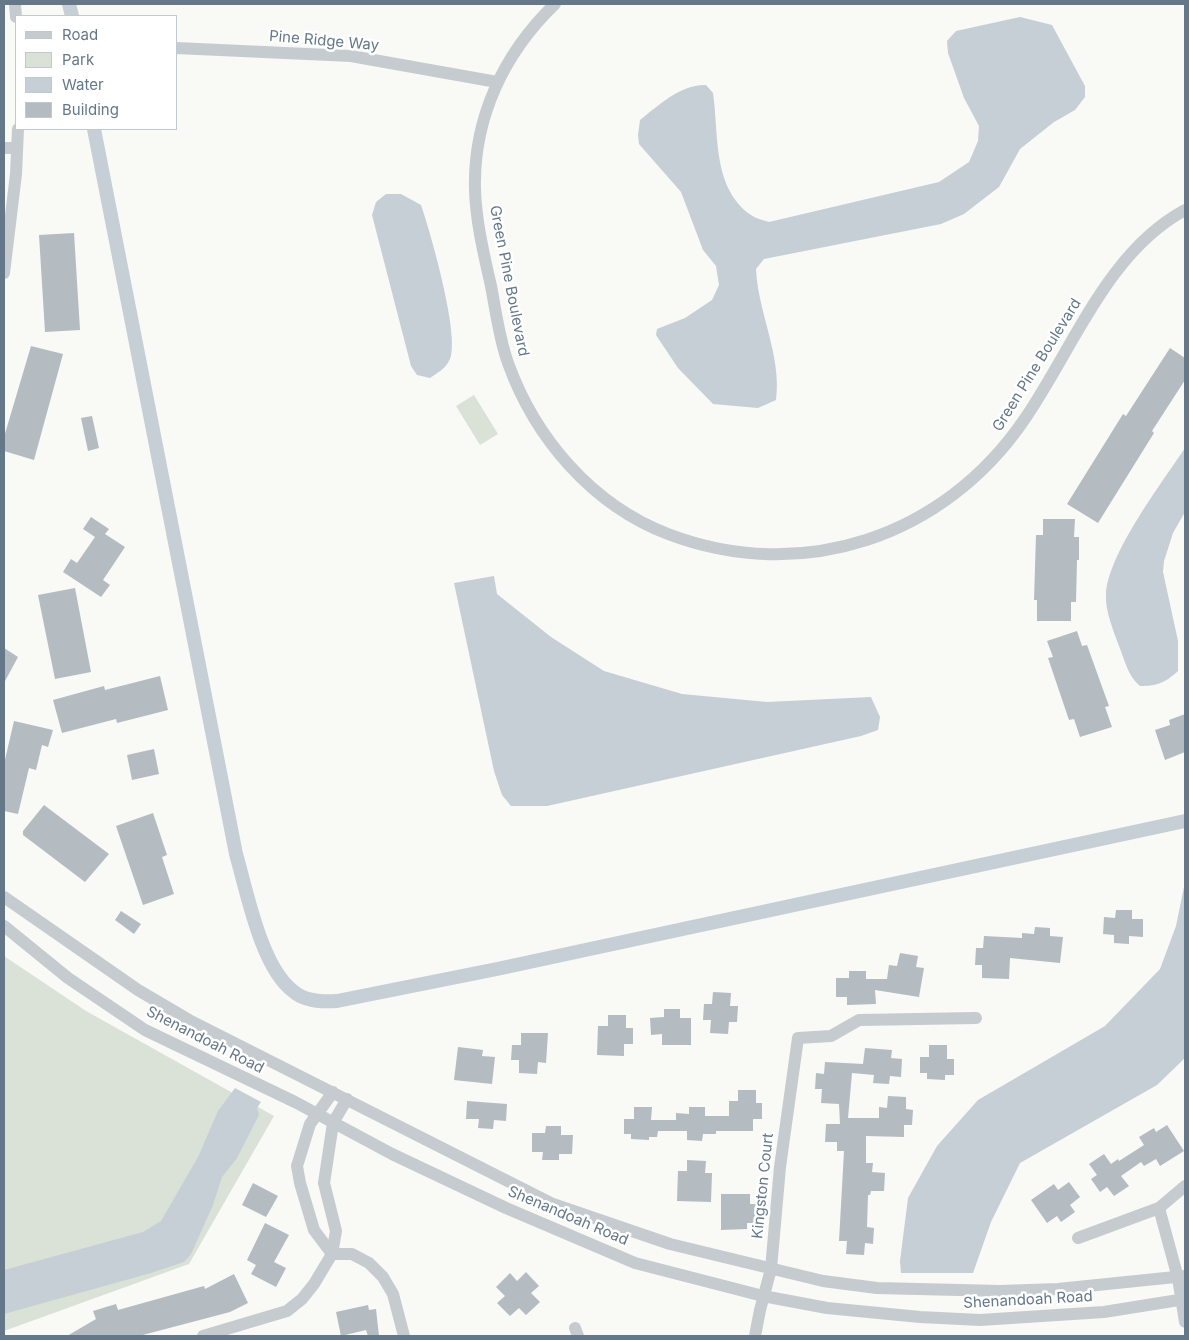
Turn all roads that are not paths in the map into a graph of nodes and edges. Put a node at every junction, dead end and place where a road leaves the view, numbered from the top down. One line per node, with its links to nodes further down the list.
1 (555, 4): 3 (street, Green Pine Boulevard)
2 (178, 48): 3 (street, Pine Ridge Way)
3 (497, 82): 8 (street, Green Pine Boulevard)
4 (18, 130): 6 (street)
5 (4, 148): 6 (street)
6 (17, 148): 7 (street)
7 (10, 174): 9 (street)
8 (1185, 210)
9 (4, 273)
10 (4, 897): 13 (street, Shenandoah Road)
11 (4, 926): 15 (street, Shenandoah Road)
12 (976, 1018): 21 (street, Kingston Court)
13 (334, 1092): 14 (street, Shenandoah Road); 15 (street)
14 (347, 1099): 16 (street); 21 (street, Shenandoah Road)
15 (317, 1113): 16 (street, Shenandoah Road); 20 (street)
16 (333, 1123): 20 (street); 23 (street, Shenandoah Road)
17 (1185, 1186): 18 (street)
18 (1159, 1208): 19 (street); 22 (street)
19 (1078, 1238)
20 (332, 1254): 26 (street); 28 (street)
21 (771, 1269): 22 (street, Shenandoah Road); 23 (street, Kingston Court)
22 (1182, 1277): 24 (street)
23 (763, 1296): 24 (street, Shenandoah Road); 29 (street, Kingston Court)
24 (1183, 1299): 25 (street)
25 (1185, 1322)
26 (232, 1332): 27 (street)
27 (203, 1336)
28 (404, 1336)
29 (756, 1336)

